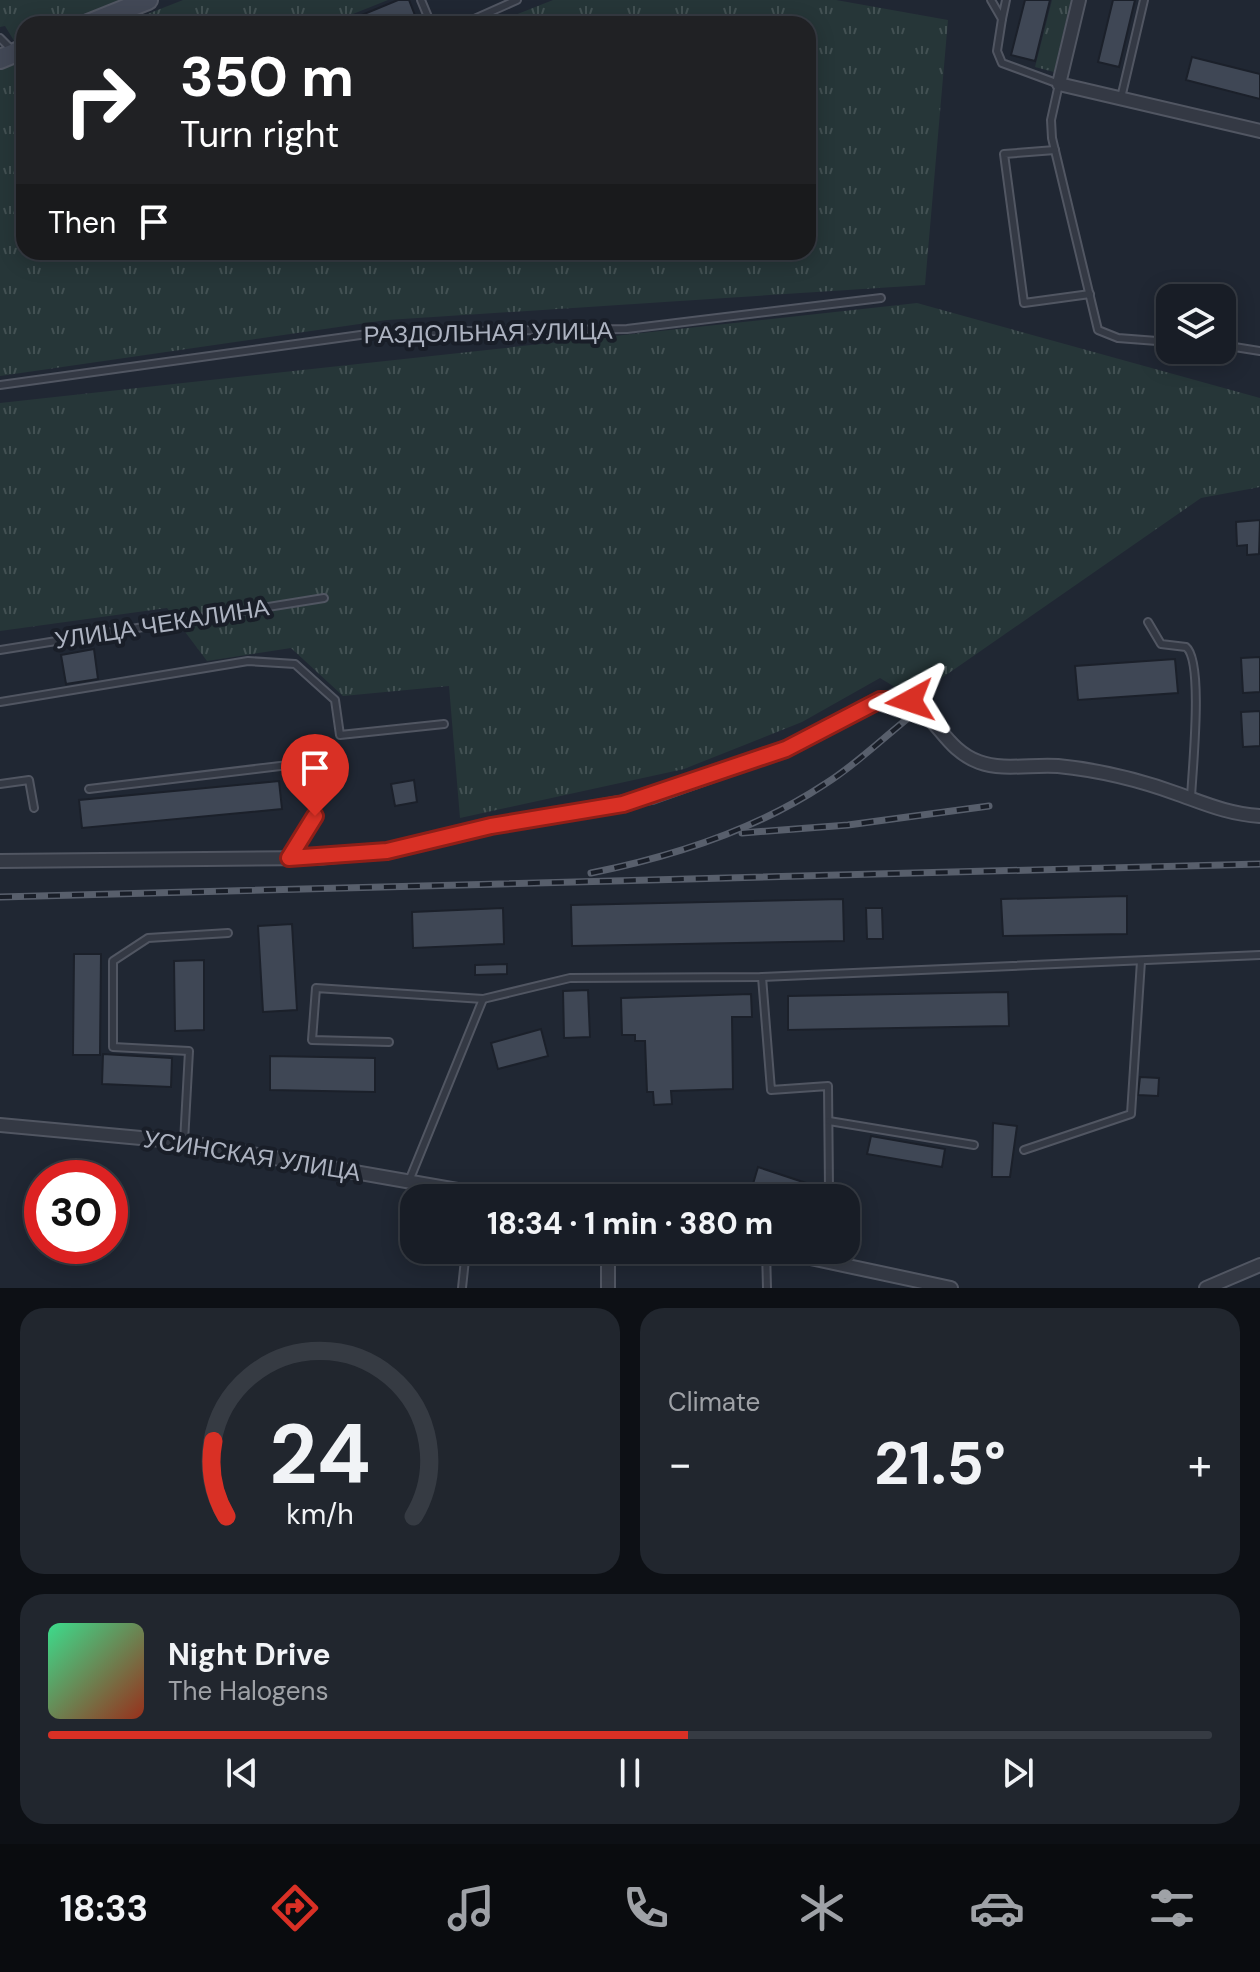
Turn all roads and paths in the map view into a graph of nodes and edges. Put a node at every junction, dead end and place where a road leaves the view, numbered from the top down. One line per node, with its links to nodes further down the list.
1 (148, 0): 7 (street)
2 (517, 0): 8 (lane)
3 (991, 0): 9 (lane)
4 (1006, 0): 9 (lane)
5 (1079, 0): 12 (street)
6 (1144, 0): 13 (lane)
7 (108, 16)
8 (481, 16)
9 (1002, 19): 12 (lane)
10 (0, 38): 11 (lane)
11 (13, 54)
12 (1059, 84): 13 (street); 15 (lane)
13 (1121, 98): 14 (street)
14 (1260, 131)
15 (1055, 150): 16 (lane); 16 (lane)
16 (1090, 294): 18 (lane)
17 (881, 298): 21 (lane, РАЗДОЛЬНАЯ УЛИЦА)
18 (1156, 341)
19 (1236, 347): 20 (lane)
20 (1260, 351)
21 (0, 385)
22 (324, 598): 24 (lane, УЛИЦА ЧЕКАЛИНА)
23 (1148, 622): 29 (lane)
24 (0, 650)
25 (0, 702): 26 (lane)
26 (444, 724)
27 (0, 784): 30 (lane)
28 (89, 789): 32 (lane)
29 (1191, 799): 31 (street); 32 (street)
30 (34, 808)
31 (1260, 816)
32 (289, 858): 33 (street)
33 (0, 861)
34 (228, 933): 42 (lane)
35 (1260, 955): 36 (lane)
36 (1141, 961): 37 (lane); 44 (lane)
37 (762, 977): 38 (lane); 40 (lane)
38 (483, 999): 39 (lane); 45 (lane)
39 (389, 1042)
40 (829, 1121): 43 (lane); 47 (lane)
41 (0, 1125): 42 (street, УСИНСКАЯ УЛИЦА)
42 (184, 1142): 45 (street, УСИНСКАЯ УЛИЦА)
43 (974, 1145)
44 (1024, 1150)
45 (409, 1181): 46 (street, УСИНСКАЯ УЛИЦА)
46 (422, 1184)
47 (829, 1184)
48 (465, 1264): 53 (lane)
49 (608, 1264): 54 (street)
50 (766, 1264): 55 (lane)
51 (839, 1264): 56 (street)
52 (1260, 1265): 57 (street)
53 (462, 1288)
54 (608, 1288)
55 (767, 1288)
56 (951, 1288)
57 (1206, 1288)

